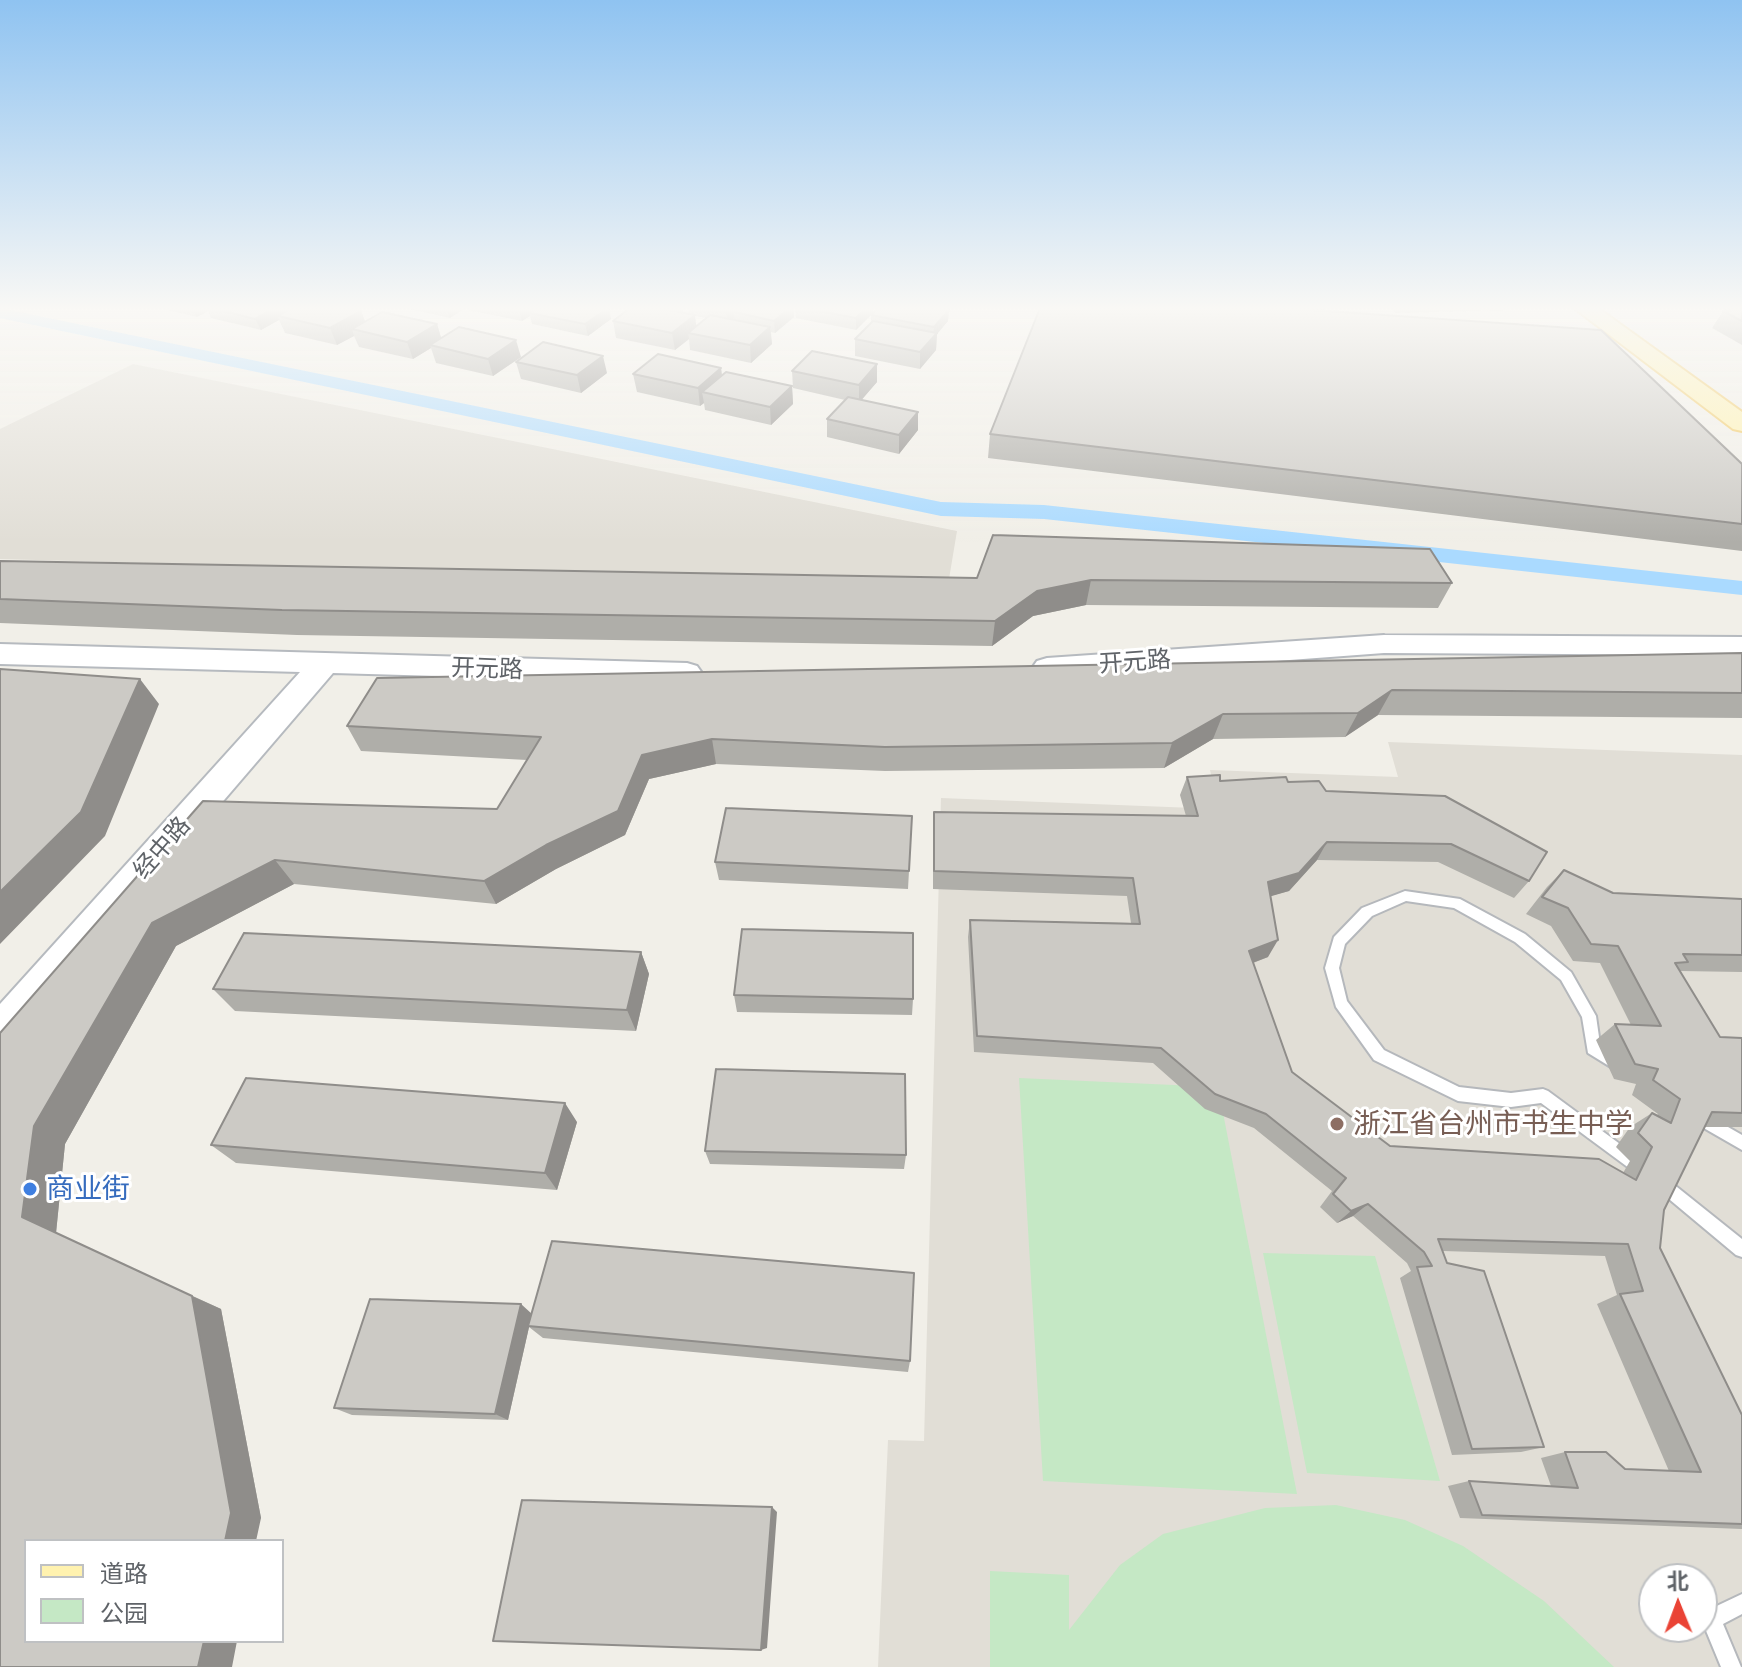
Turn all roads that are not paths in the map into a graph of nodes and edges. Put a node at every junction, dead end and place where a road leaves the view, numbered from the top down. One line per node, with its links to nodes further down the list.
1 (1690, 386): 4 (main road)
2 (1722, 386): 3 (main road)
3 (1742, 400)
4 (1742, 424)
5 (1742, 646): 8 (main road, 开元路)
6 (0, 654): 7 (main road, 开元路)
7 (324, 664): 9 (main road, 开元路); 10 (main road, 经中路)
8 (1013, 670)
9 (713, 674)
10 (0, 1032)
11 (1630, 1073): 14 (lane)
12 (1692, 1113): 13 (lane)
13 (1742, 1143)
14 (1742, 1249)
15 (1742, 1604): 16 (lane)
16 (1731, 1667)

